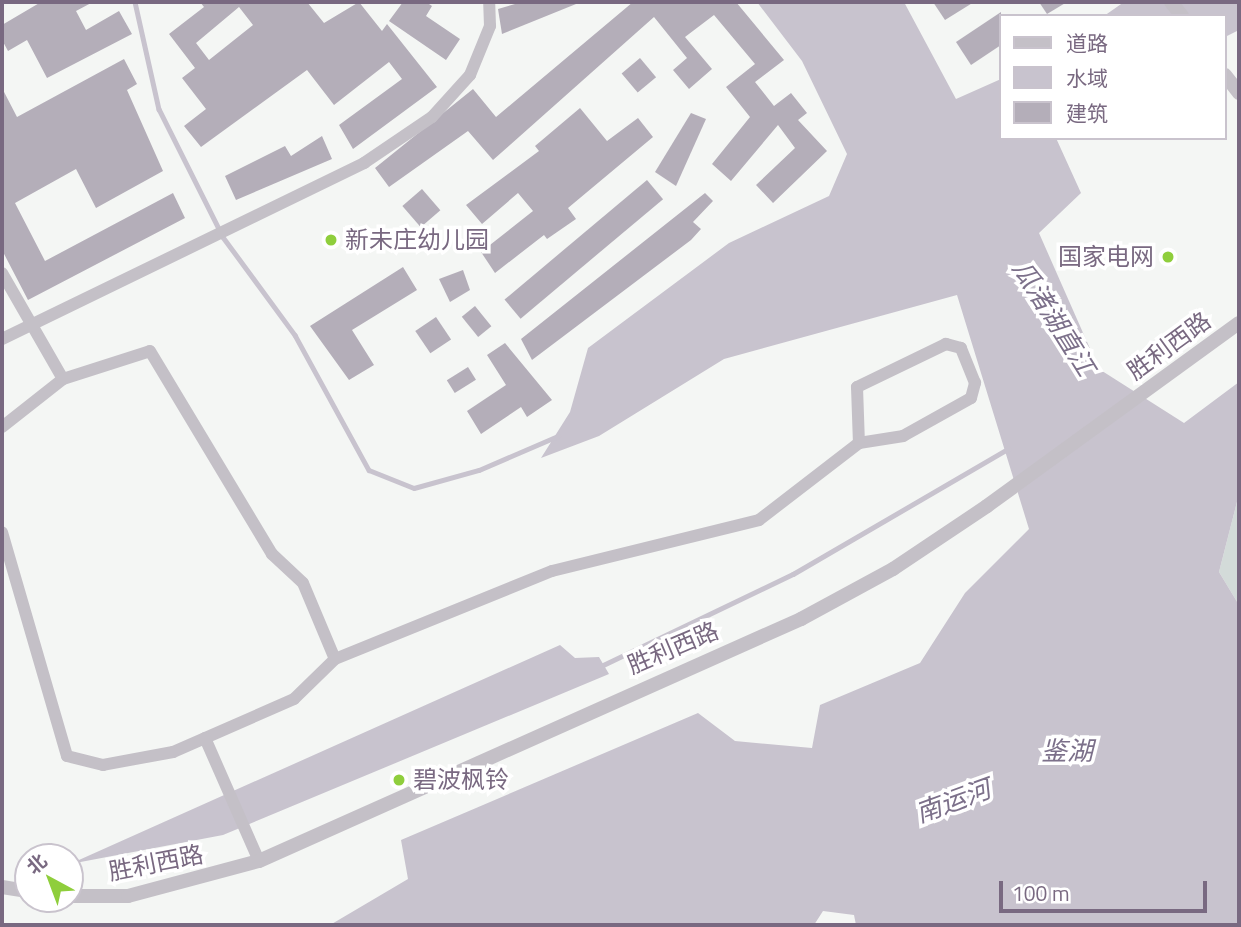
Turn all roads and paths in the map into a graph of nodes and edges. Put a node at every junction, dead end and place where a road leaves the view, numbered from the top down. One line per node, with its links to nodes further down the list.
1 (489, 2): 6 (street)
2 (1227, 78): 3 (street)
3 (1239, 93)
4 (2, 273): 6 (street)
5 (1239, 323): 14 (street, 胜利西路)
6 (30, 325): 7 (street); 8 (street)
7 (2, 339)
8 (63, 379): 9 (street); 12 (street)
9 (2, 427)
10 (859, 443): 10 (street); 12 (street)
11 (2, 532): 13 (street)
12 (335, 659): 13 (street)
13 (205, 738): 14 (street)
14 (259, 861): 15 (street, 胜利西路)
15 (84, 896)

